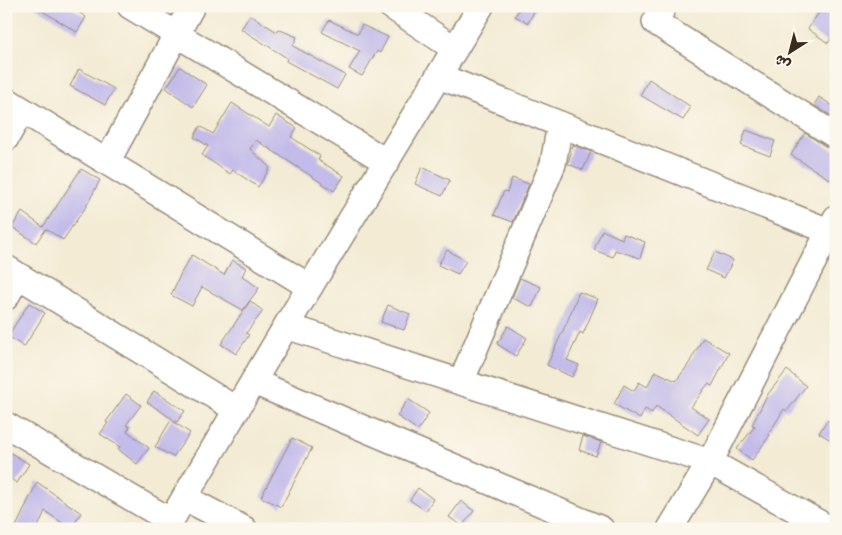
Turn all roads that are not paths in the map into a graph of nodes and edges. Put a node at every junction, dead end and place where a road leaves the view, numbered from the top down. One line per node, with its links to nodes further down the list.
1 (130, 6): 6 (street)
2 (192, 6): 6 (street)
3 (391, 6): 7 (street)
4 (481, 6): 7 (street)
5 (664, 6): 11 (street)
6 (176, 34): 13 (street); 14 (street)
7 (455, 49): 8 (street)
8 (439, 76): 10 (street); 14 (street)
9 (14, 105): 12 (street); 13 (street)
10 (560, 124): 15 (street); 20 (street)
11 (836, 136)
12 (6, 138)
13 (108, 162): 17 (street)
14 (387, 162): 17 (street)
15 (834, 228): 23 (street)
16 (10, 281): 21 (street)
17 (310, 287): 18 (street)
18 (286, 326): 19 (street); 20 (street)
19 (254, 382): 21 (street); 27 (street)
20 (461, 382): 23 (street)
21 (237, 410): 24 (street)
22 (6, 425): 25 (street)
23 (710, 462): 28 (street); 29 (street)
24 (185, 498): 25 (street); 26 (street)
25 (169, 525)
26 (244, 529)
27 (602, 529)
28 (670, 529)
29 (830, 529)

